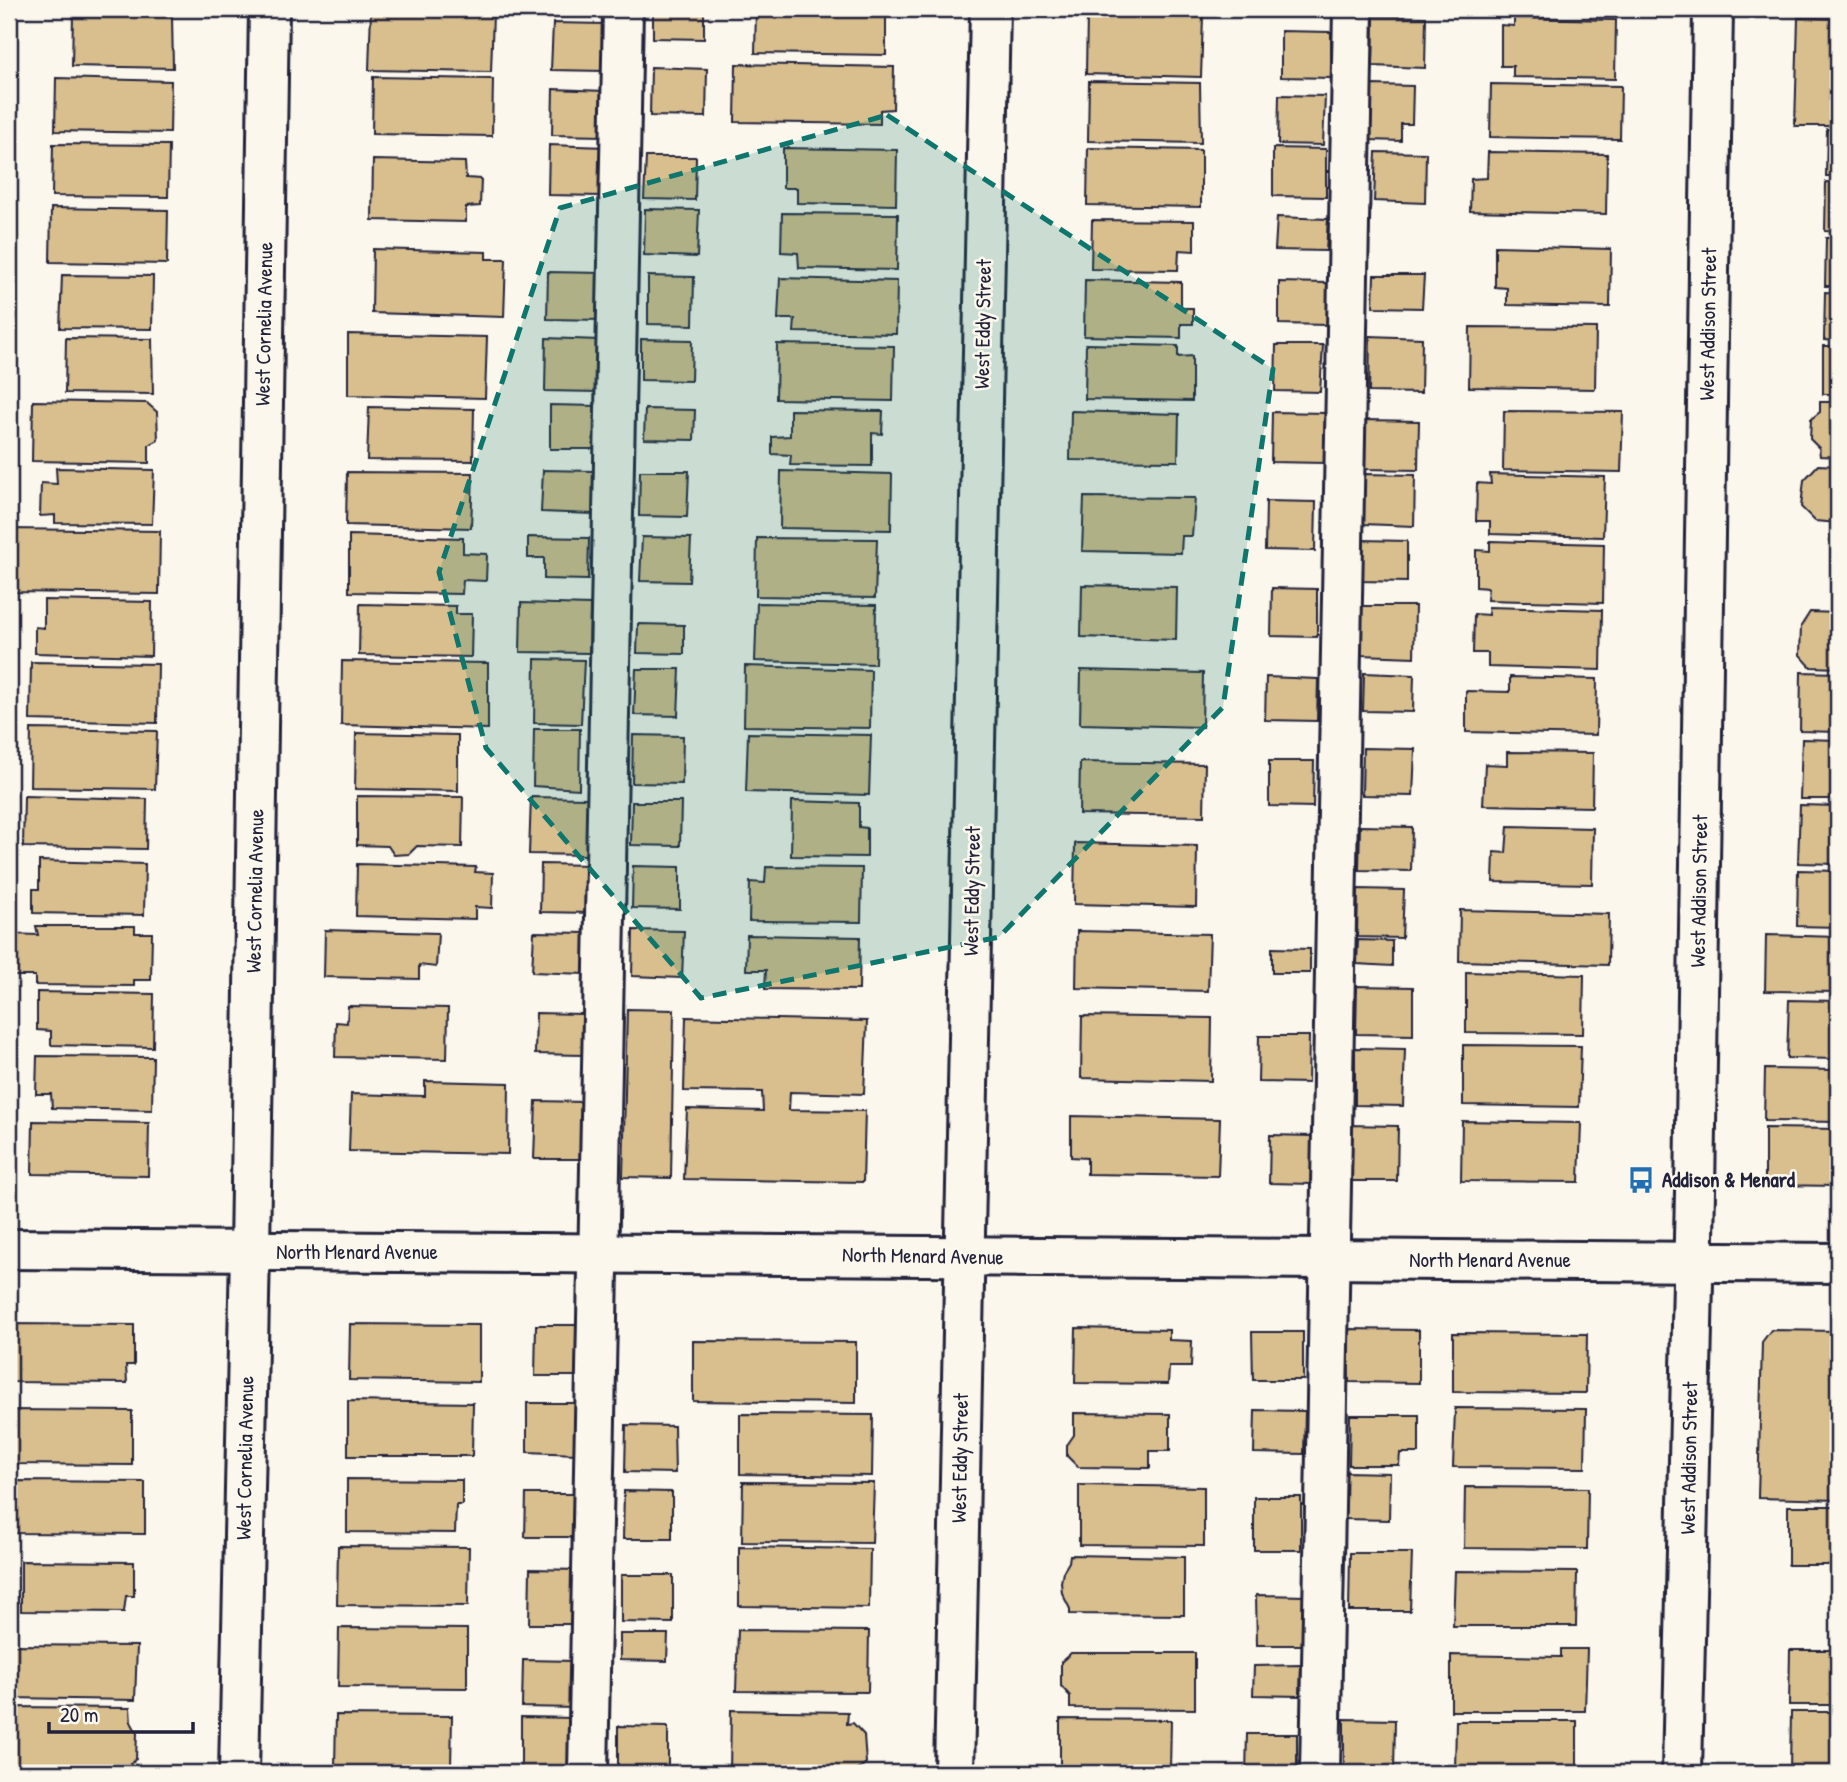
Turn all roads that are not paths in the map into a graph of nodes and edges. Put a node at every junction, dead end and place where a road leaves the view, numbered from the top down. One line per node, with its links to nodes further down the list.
1 (269, 9): 7 (street, West Cornelia Avenue)
2 (624, 9): 8 (street)
3 (990, 9): 9 (street, West Eddy Street)
4 (1353, 9): 10 (street)
5 (1713, 9): 11 (street, West Addison Street)
6 (9, 1249): 7 (street, North Menard Avenue)
7 (250, 1251): 8 (street, North Menard Avenue); 13 (street, West Cornelia Avenue)
8 (598, 1254): 9 (street, North Menard Avenue); 14 (street)
9 (964, 1256): 10 (street, North Menard Avenue); 15 (street, West Eddy Street)
10 (1330, 1259): 11 (street, North Menard Avenue); 16 (street)
11 (1693, 1262): 12 (street, North Menard Avenue); 17 (street, West Addison Street)
12 (1838, 1263)
13 (239, 1773)
14 (588, 1773)
15 (954, 1773)
16 (1320, 1773)
17 (1682, 1773)

